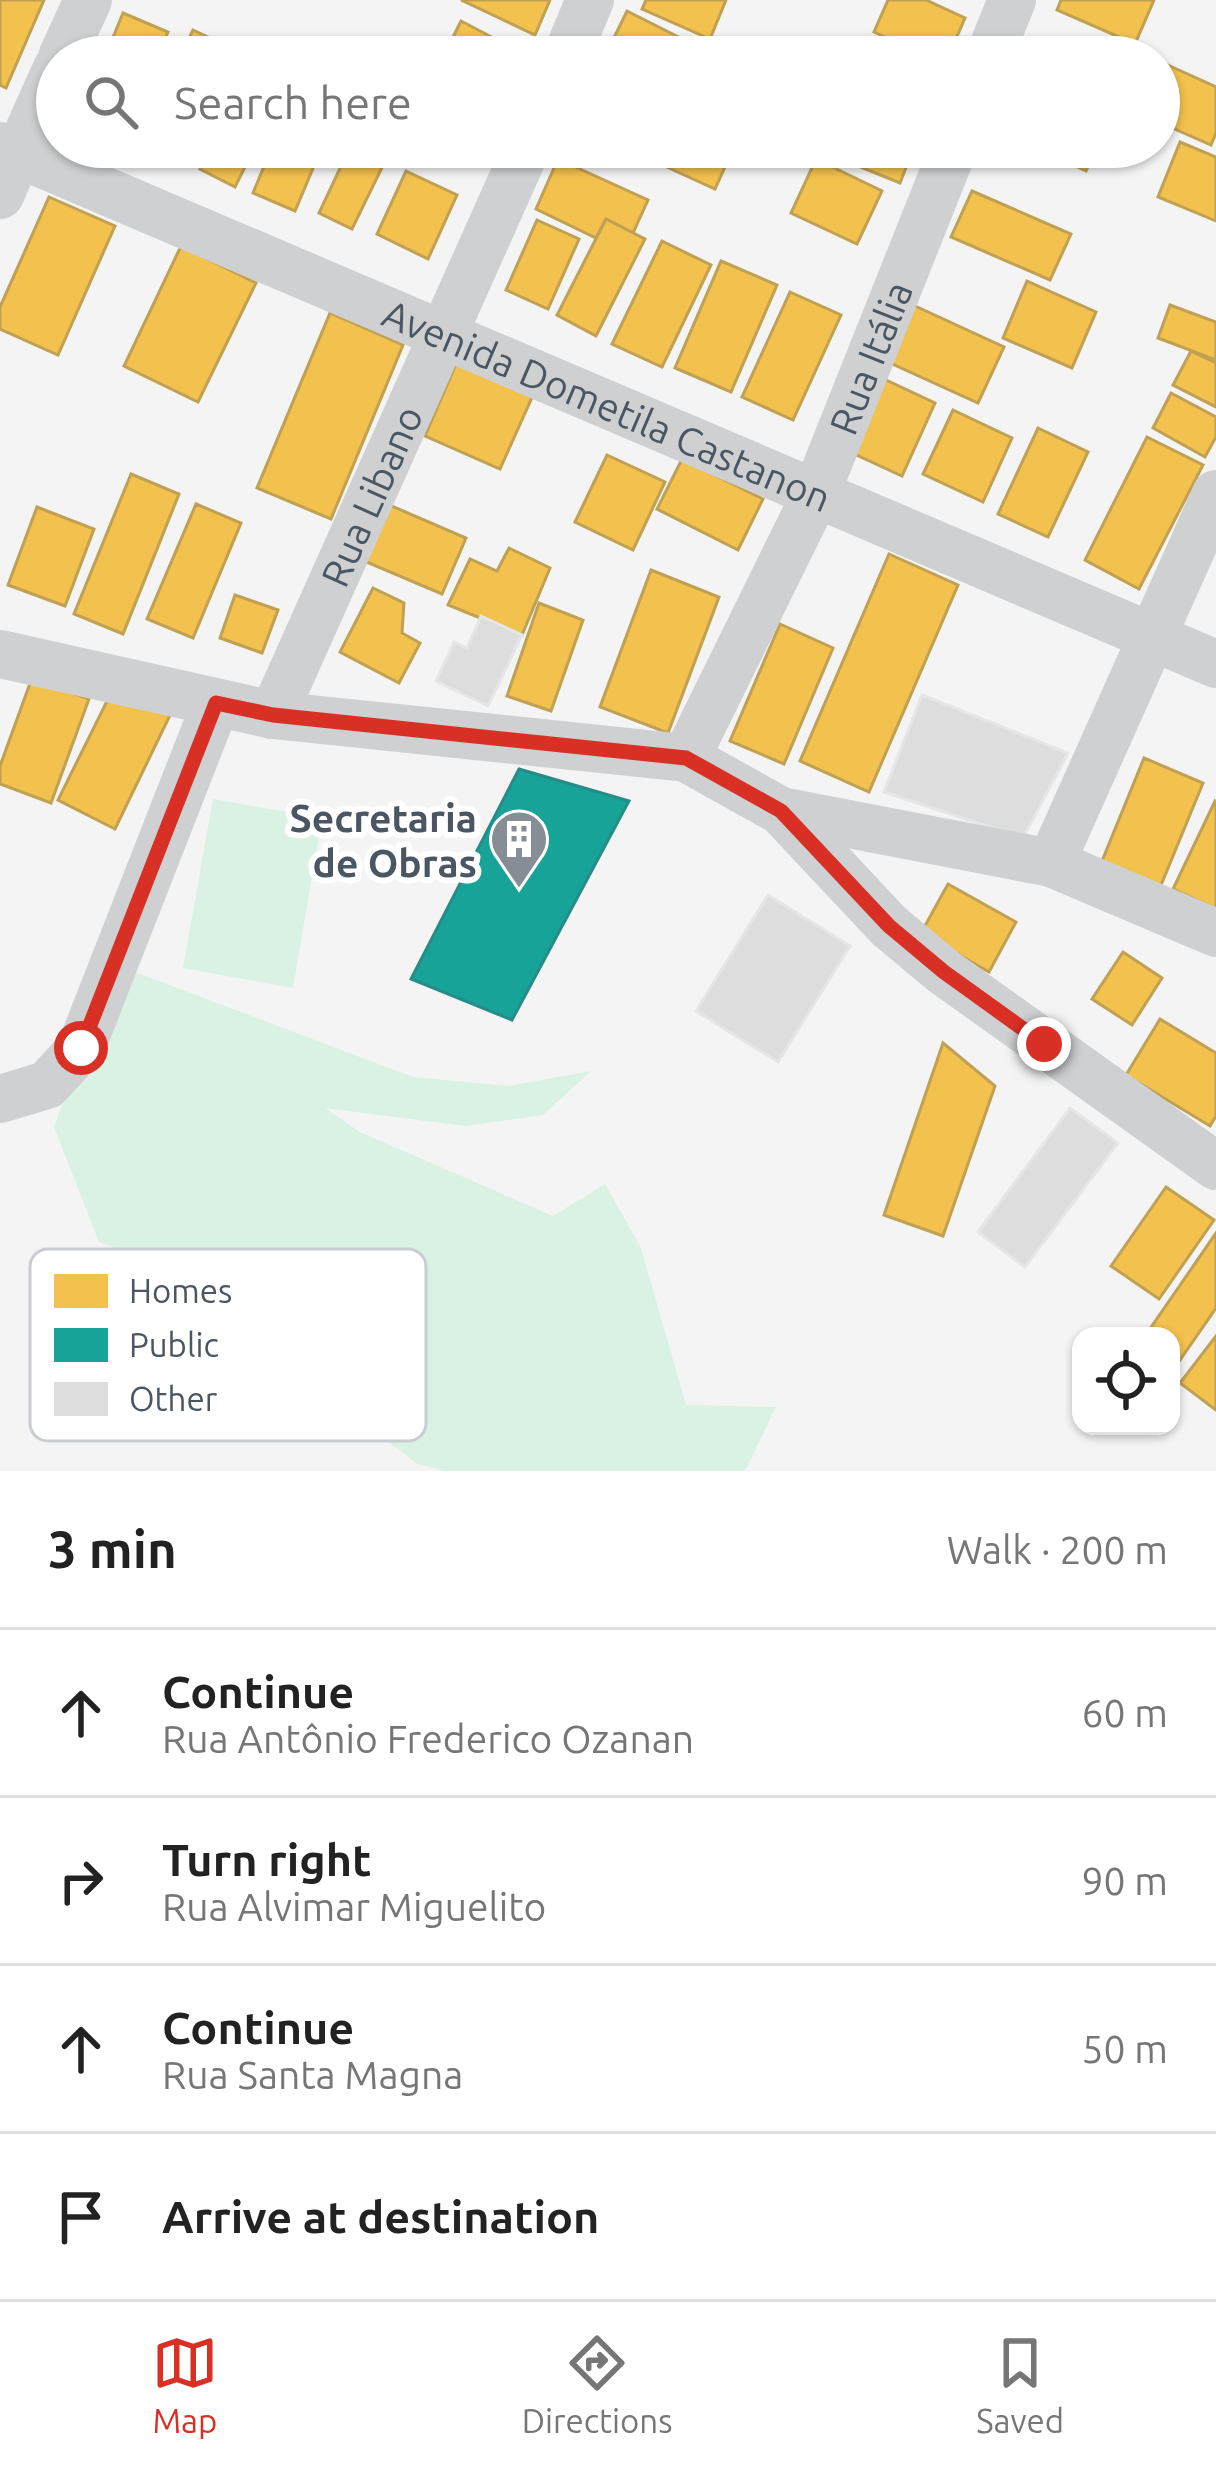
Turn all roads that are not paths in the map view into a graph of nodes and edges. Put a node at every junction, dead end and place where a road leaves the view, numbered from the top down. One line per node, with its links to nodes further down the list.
1 (88, 0): 4 (street)
2 (590, 0): 5 (street)
3 (1012, 0): 6 (street)
4 (72, 36)
5 (575, 36)
6 (997, 36)
7 (36, 108): 8 (street)
8 (6, 165): 11 (street, Avenida Dometila Castanon)
9 (517, 168): 11 (street, Rua Libano)
10 (946, 168): 13 (street, Rua Itália)
11 (444, 337): 13 (street, Avenida Dometila Castanon); 18 (street, Rua Libano)
12 (1216, 494): 14 (street)
13 (814, 496): 14 (street, Avenida Dometila Castanon); 19 (street, Rua Itália)
14 (1151, 637): 16 (street, Avenida Dometila Castanon); 21 (street)
15 (0, 654): 17 (street)
16 (1216, 664)
17 (216, 703): 18 (street); 23 (street)
18 (273, 715): 19 (street)
19 (686, 758): 20 (street)
20 (781, 811): 21 (street); 24 (street)
21 (1051, 863): 22 (street)
22 (1216, 933)
23 (0, 1100)
24 (1216, 1166)

